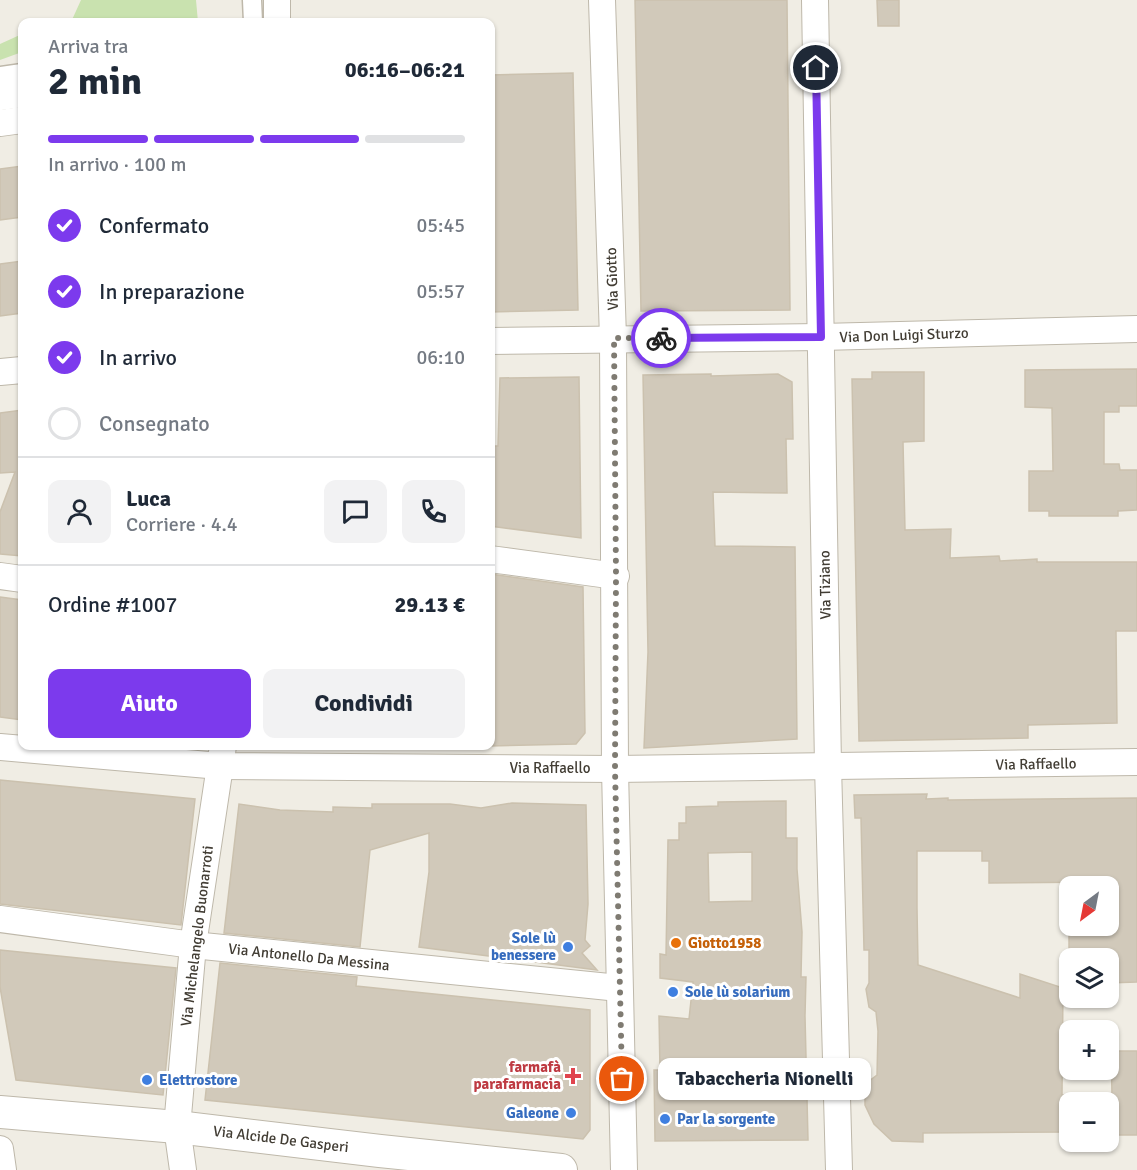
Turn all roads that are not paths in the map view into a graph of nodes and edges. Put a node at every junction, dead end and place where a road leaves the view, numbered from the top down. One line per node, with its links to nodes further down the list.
1 (252, 0): 5 (street)
2 (277, 0): 6 (street)
3 (602, 0): 15 (street, Via Giotto)
4 (815, 0): 14 (street, Via Tiziano)
5 (254, 18)
6 (277, 18)
7 (18, 74): 8 (street)
8 (0, 76)
9 (18, 95): 10 (street)
10 (0, 97)
11 (18, 121): 12 (street)
12 (0, 123)
13 (1137, 329): 14 (street, Via Don Luigi Sturzo)
14 (821, 337): 15 (street, Via Don Luigi Sturzo); 28 (street, Via Tiziano)
15 (614, 338): 16 (street, Via Don Luigi Sturzo); 21 (street, Via Giotto)
16 (495, 340)
17 (18, 370): 18 (street)
18 (0, 372)
19 (495, 560): 21 (street)
20 (0, 576): 22 (street)
21 (616, 576): 29 (street, Via Giotto)
22 (18, 578)
23 (0, 747): 24 (street, Via Raffaello)
24 (18, 748)
25 (74, 750): 26 (street, Via Raffaello)
26 (222, 756): 29 (street, Via Raffaello); 31 (street, Via Michelangelo Buonarroti)
27 (1137, 762): 28 (street, Via Raffaello)
28 (828, 766): 29 (street, Via Raffaello); 41 (street, Via Tiziano)
29 (615, 769): 32 (street, Via Giotto)
30 (0, 919): 31 (street, Via Antonello Da Messina)
31 (193, 945): 32 (street, Via Antonello Da Messina); 34 (street, Via Michelangelo Buonarroti)
32 (620, 988): 40 (street, Via Giotto)
33 (0, 1112): 34 (street, Via Alcide De Gasperi)
34 (177, 1127): 36 (street, Via Alcide De Gasperi); 38 (street, Via Michelangelo Buonarroti)
35 (0, 1149): 37 (street)
36 (381, 1161): 39 (street, Via Alcide De Gasperi)
37 (3, 1170)
38 (183, 1170)
39 (561, 1170)
40 (624, 1170)
41 (838, 1170)

